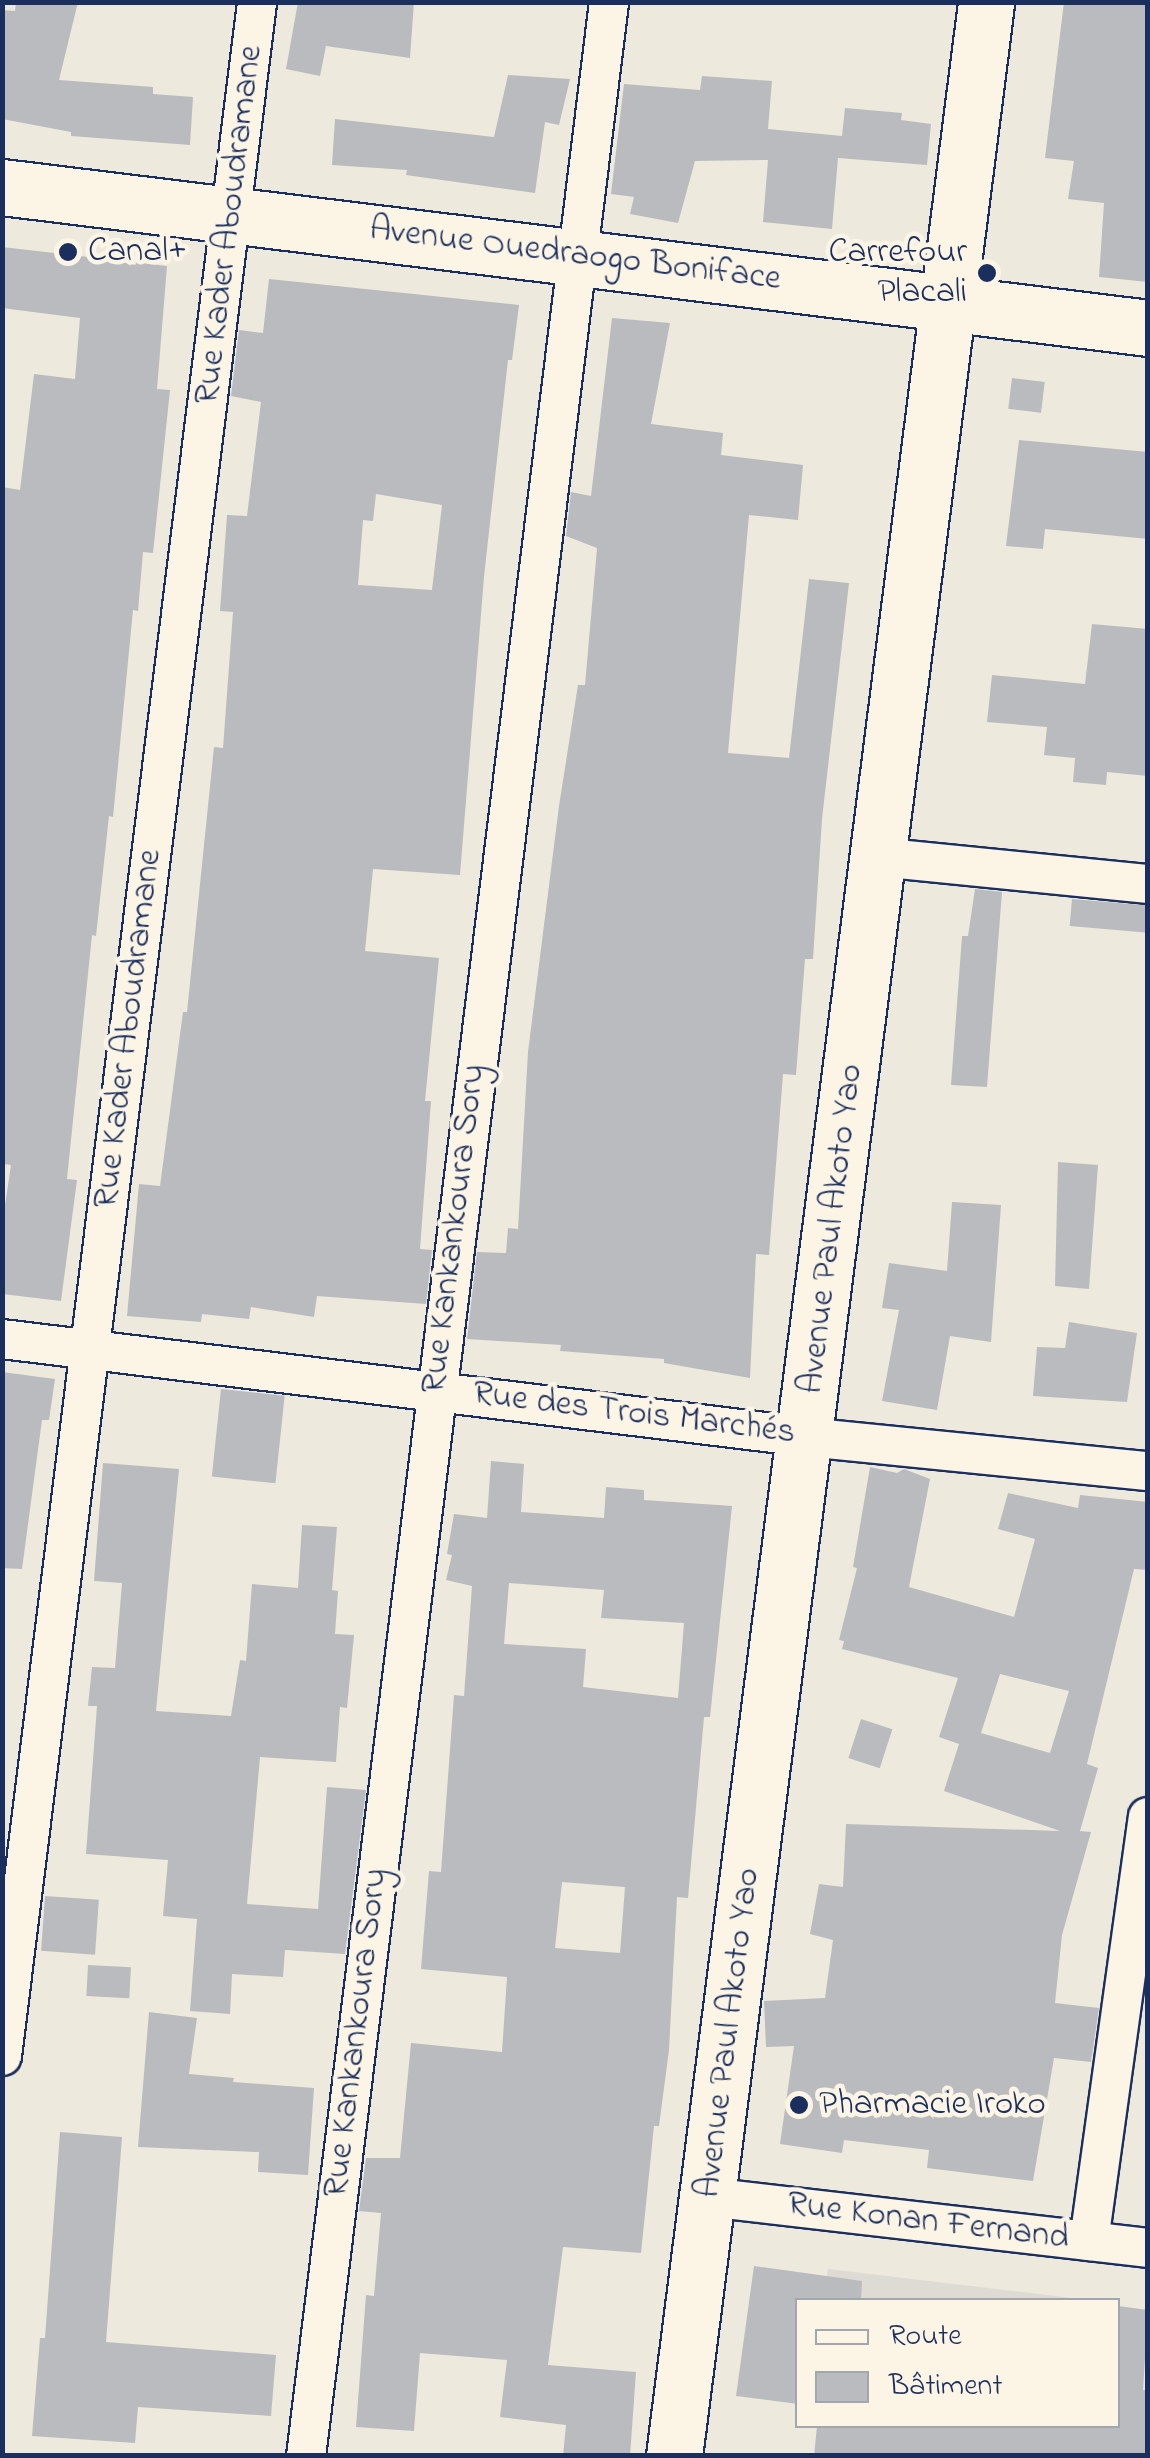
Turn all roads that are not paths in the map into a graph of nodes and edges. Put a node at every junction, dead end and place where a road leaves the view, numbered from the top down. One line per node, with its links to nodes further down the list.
1 (257, 2): 5 (street, Rue Kader Aboudramane)
2 (608, 2): 6 (street, Rue Kankankoura Sory)
3 (986, 2): 7 (street, Avenue Paul Akoto Yao)
4 (2, 187): 5 (street, Avenue Ouedraogo Boniface)
5 (233, 214): 6 (street, Avenue Ouedraogo Boniface); 12 (street, Rue Kader Aboudramane)
6 (580, 256): 7 (street, Avenue Ouedraogo Boniface); 13 (street, Rue Kankankoura Sory)
7 (949, 300): 8 (street, Avenue Ouedraogo Boniface); 9 (street, Avenue Paul Akoto Yao)
8 (1148, 328)
9 (878, 858): 10 (street); 14 (street, Avenue Paul Akoto Yao)
10 (1148, 884)
11 (2, 1339): 12 (street, Rue des Trois Marchés)
12 (88, 1351): 13 (street, Rue des Trois Marchés); 17 (street, Rue Kader Aboudramane)
13 (434, 1389): 14 (street, Rue des Trois Marchés); 21 (street, Rue Kankankoura Sory)
14 (806, 1437): 15 (street, Rue des Trois Marchés); 18 (street, Avenue Paul Akoto Yao)
15 (1148, 1471)
16 (1148, 1817): 19 (street)
17 (2, 2056)
18 (708, 2197): 19 (street, Rue Konan Fernand); 22 (street, Avenue Paul Akoto Yao)
19 (1089, 2240): 20 (street, Rue Konan Fernand)
20 (1148, 2248)
21 (306, 2456)
22 (674, 2456)

